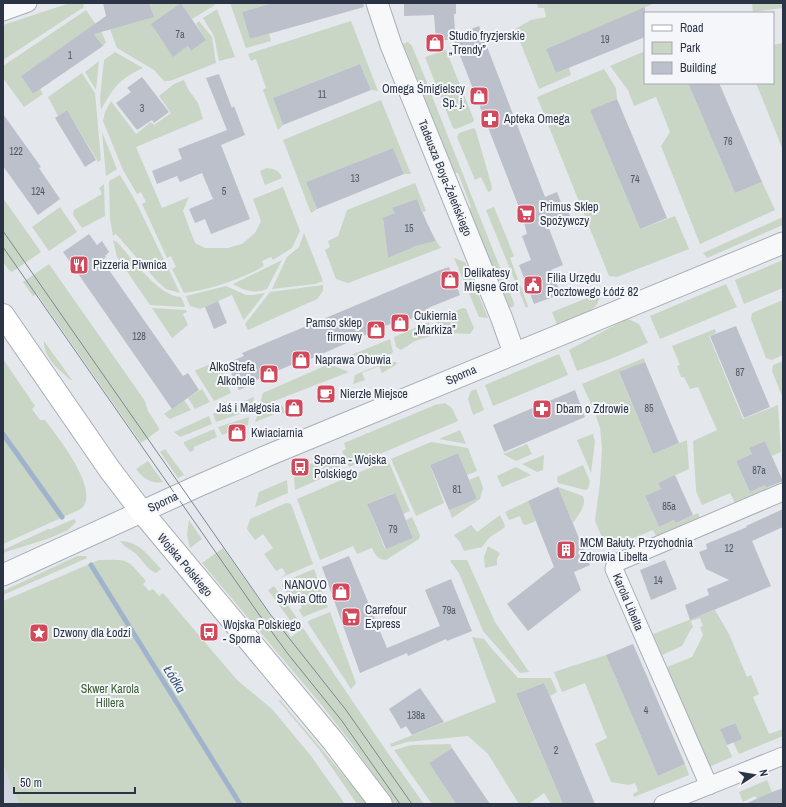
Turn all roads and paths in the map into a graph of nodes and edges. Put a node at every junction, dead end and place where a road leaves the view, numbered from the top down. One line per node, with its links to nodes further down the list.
1 (28, 3): 3 (street)
2 (378, 3): 6 (street, Tadeusza Boya-Żeleńskiego)
3 (3, 12)
4 (783, 243): 6 (street, Sporna)
5 (3, 315): 8 (main road, Wojska Polskiego)
6 (514, 353): 8 (street, Sporna)
7 (783, 492): 11 (street, Karola Libelta)
8 (142, 512): 9 (street, Sporna); 12 (main road, Wojska Polskiego)
9 (3, 575)
10 (783, 756): 11 (street)
11 (709, 786): 13 (street)
12 (381, 804)
13 (664, 804)

